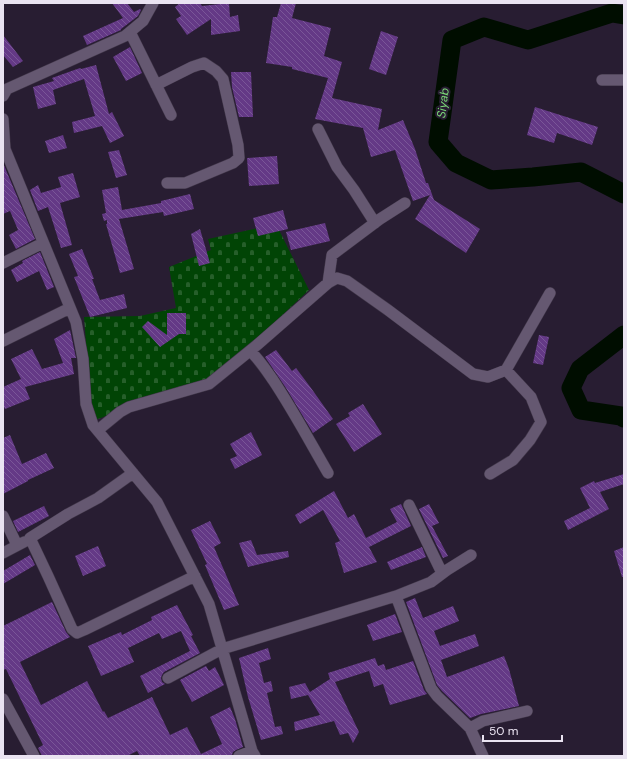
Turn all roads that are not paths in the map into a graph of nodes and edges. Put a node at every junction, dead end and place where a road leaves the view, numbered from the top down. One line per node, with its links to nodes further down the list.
1 (153, 3): 2 (street)
2 (130, 32): 5 (street); 6 (street)
3 (602, 80): 4 (street)
4 (624, 80)
5 (156, 85): 7 (street); 11 (street)
6 (3, 96)
7 (171, 115)
8 (3, 119): 10 (street)
9 (318, 129): 13 (street)
10 (4, 150): 14 (street)
11 (167, 183)
12 (405, 203): 13 (street)
13 (375, 223): 16 (street)
14 (43, 243): 15 (street); 18 (street)
15 (3, 263)
16 (328, 283): 20 (street); 21 (street)
17 (550, 293): 21 (street)
18 (70, 308): 19 (street); 22 (street)
19 (3, 341)
20 (250, 351): 22 (street); 24 (street)
21 (506, 370): 25 (street)
22 (98, 430): 23 (street)
23 (133, 472): 28 (street); 33 (street)
24 (328, 473)
25 (490, 474)
26 (409, 506): 32 (street)
27 (3, 516): 29 (street)
28 (30, 538): 29 (street); 33 (street)
29 (17, 545): 30 (street)
30 (3, 553)
31 (471, 554): 32 (street)
32 (442, 573): 34 (street)
33 (195, 576): 35 (street)
34 (396, 596): 35 (street); 39 (street)
35 (222, 649): 36 (street); 40 (street)
36 (168, 678)
37 (3, 699): 41 (street)
38 (527, 711): 39 (street)
39 (470, 728): 43 (street)
40 (253, 753): 42 (street)
41 (29, 755)
42 (239, 756)
43 (483, 756)

